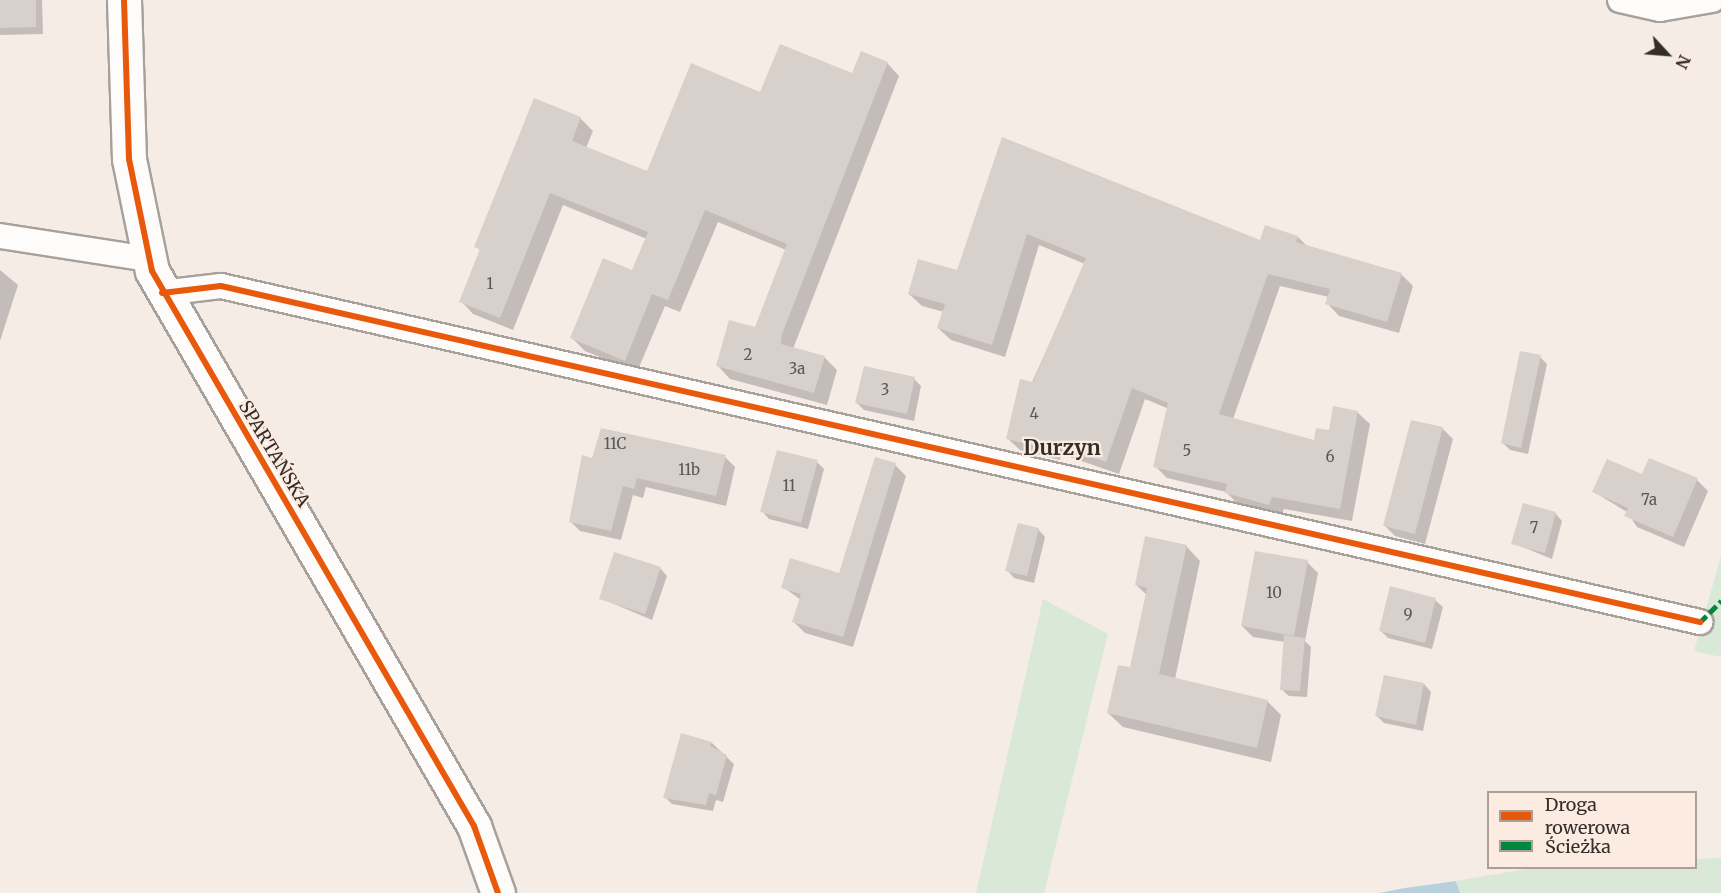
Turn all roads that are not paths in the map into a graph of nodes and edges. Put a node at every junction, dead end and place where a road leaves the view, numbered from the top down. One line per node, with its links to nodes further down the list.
1 (124, 0): 5 (street, SPARTAŃSKA)
2 (1620, 0): 3 (street)
3 (1712, 0)
4 (0, 236): 5 (street)
5 (149, 259): 6 (street, SPARTAŃSKA)
6 (162, 293): 7 (street); 8 (street, SPARTAŃSKA)
7 (1700, 622)
8 (498, 893)

